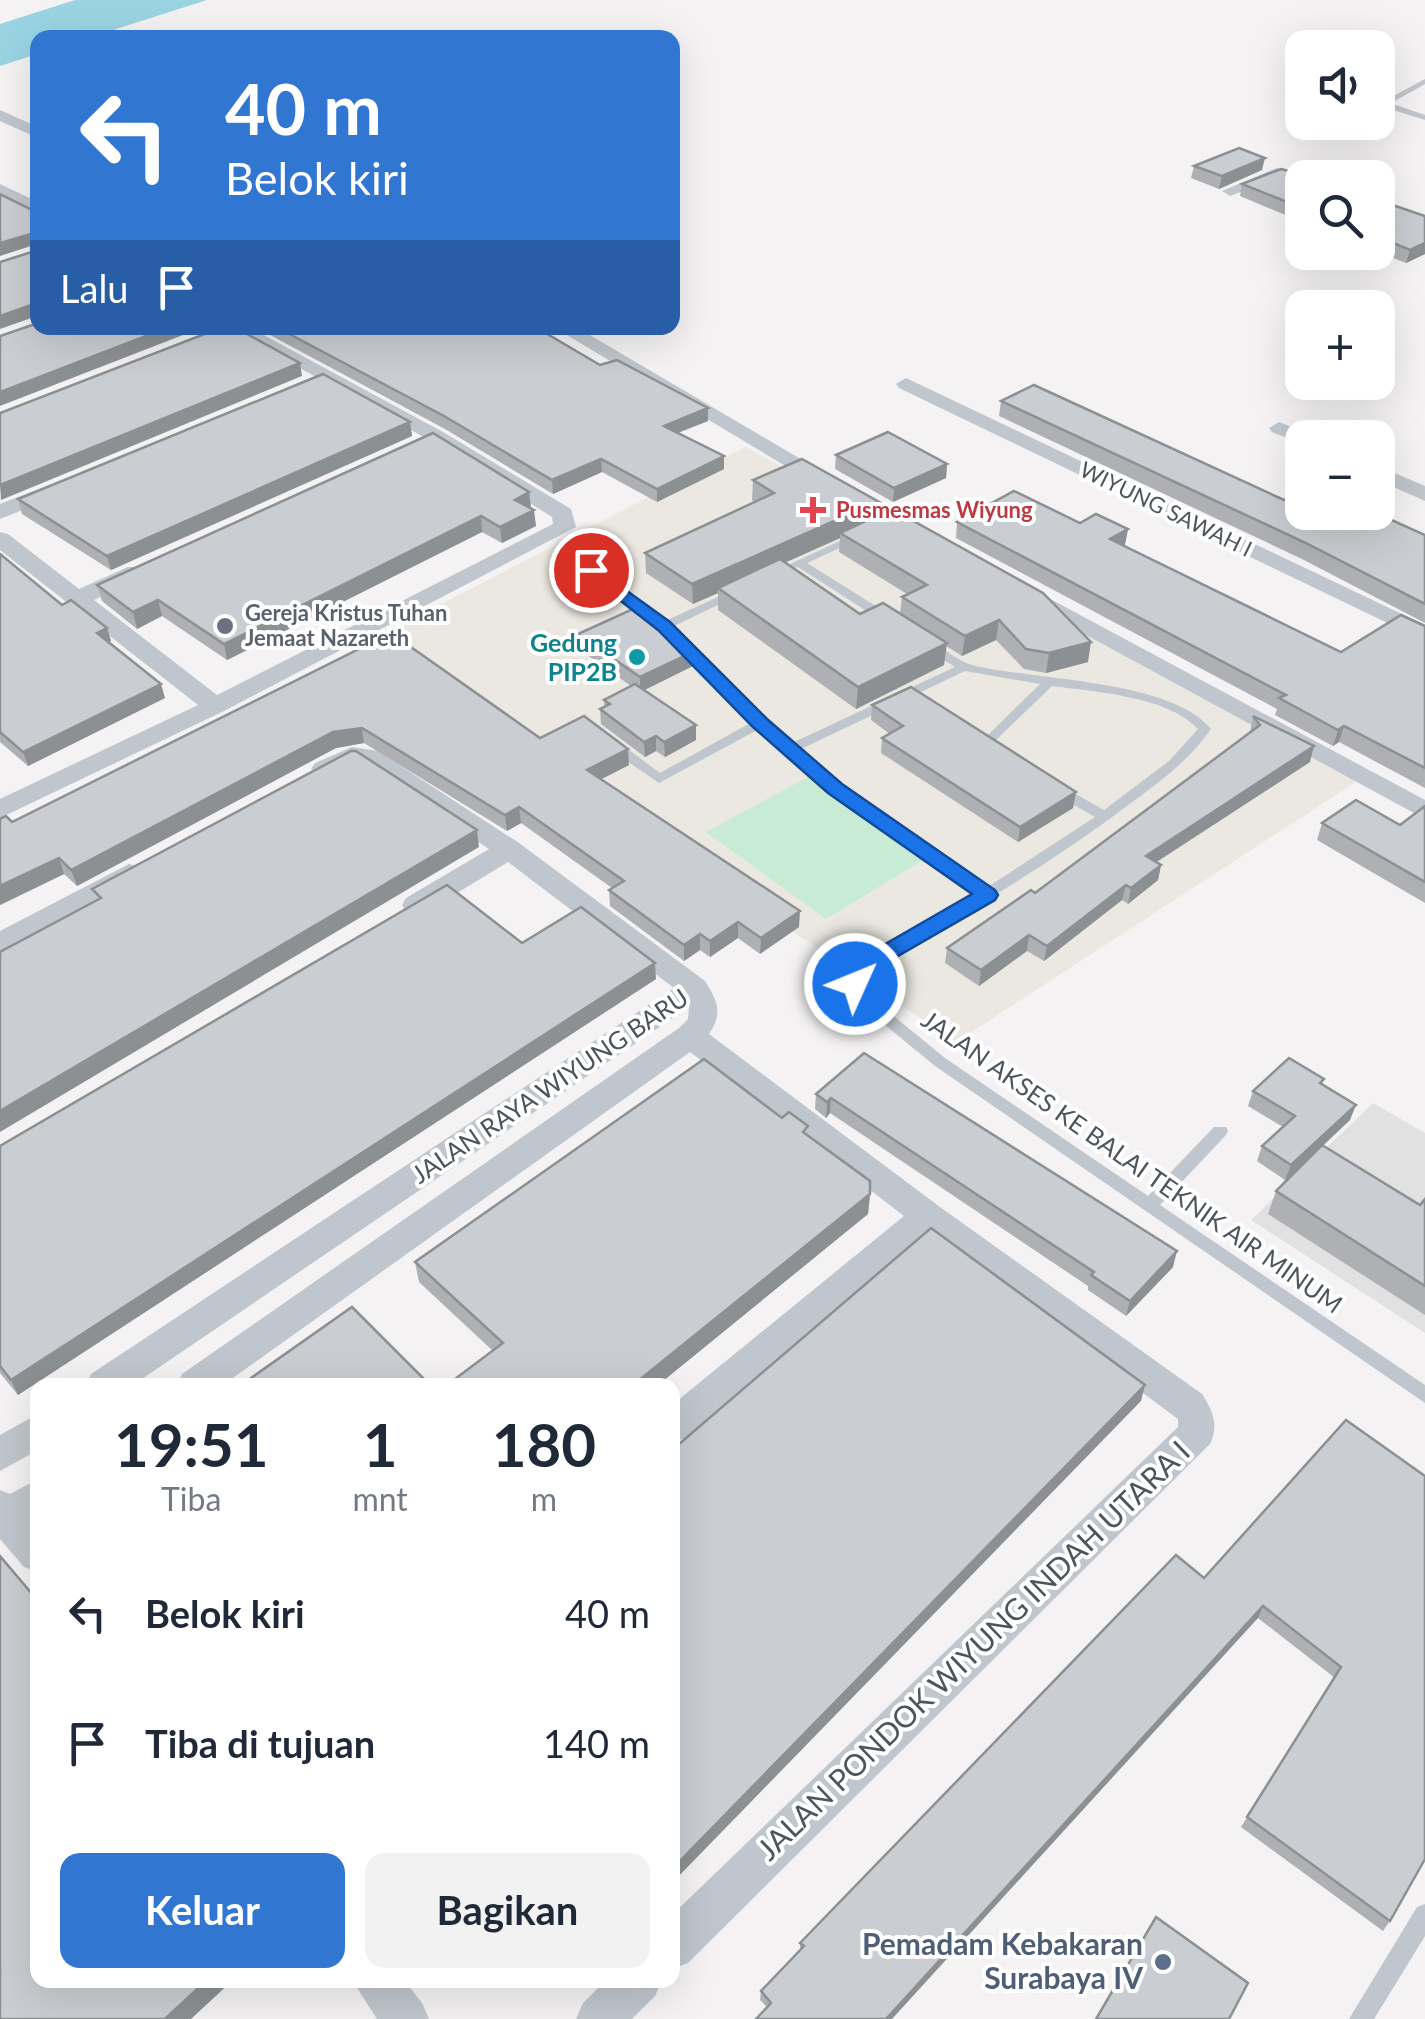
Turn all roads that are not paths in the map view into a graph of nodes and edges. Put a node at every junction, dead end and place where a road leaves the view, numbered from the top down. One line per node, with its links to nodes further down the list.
1 (1423, 84): 3 (lane)
2 (0, 115): 4 (street)
3 (1425, 118)
4 (30, 129)
5 (1285, 175): 6 (street)
6 (1230, 191)
7 (4, 195): 8 (street)
8 (30, 205)
9 (249, 335): 35 (street)
10 (577, 335): 16 (street)
11 (906, 384): 30 (street, WIYUNG SAWAH I)
12 (1279, 428): 13 (street)
13 (1285, 431)
14 (1395, 480): 17 (street)
15 (73, 482): 18 (street)
16 (847, 492)
17 (1425, 494)
18 (0, 512)
19 (859, 535): 22 (lane)
20 (0, 539): 27 (street)
21 (166, 559): 27 (street)
22 (799, 563): 24 (lane); 29 (lane)
23 (591, 570): 28 (lane)
24 (782, 571)
25 (1000, 578): 34 (street)
26 (748, 587): 28 (lane)
27 (75, 600): 35 (street)
28 (664, 626): 37 (lane)
29 (898, 626)
30 (1425, 634)
31 (914, 636): 32 (lane)
32 (964, 667): 33 (lane); 39 (lane)
33 (1049, 682): 36 (lane); 40 (lane)
34 (1218, 698): 36 (lane); 44 (street)
35 (215, 706): 43 (street)
36 (1190, 714): 45 (lane)
37 (760, 723): 38 (lane); 39 (lane)
38 (608, 741)
39 (790, 748): 48 (lane)
40 (1010, 762)
41 (1041, 780): 45 (lane)
42 (295, 784): 46 (street)
43 (4, 802)
44 (1425, 811)
45 (1105, 817): 48 (lane)
46 (509, 849): 49 (street); 51 (street)
47 (156, 859): 50 (street)
48 (987, 895): 54 (lane, JALAN AKSES KE BALAI TEKNIK AIR MINUM)
49 (390, 920)
50 (0, 943)
51 (695, 988): 52 (street, JALAN RAYA WIYUNG BARU); 56 (street, JALAN RAYA WIYUNG BARU)
52 (690, 1036): 55 (street, JALAN PONDOK WIYUNG INDAH UTARA I); 57 (street, JALAN RAYA WIYUNG BARU)
53 (1220, 1131): 54 (lane)
54 (1150, 1206): 58 (lane, JALAN AKSES KE BALAI TEKNIK AIR MINUM)
55 (928, 1216): 59 (street); 65 (street, JALAN PONDOK WIYUNG INDAH UTARA I)
56 (114, 1378)
57 (204, 1378)
58 (1425, 1395)
59 (680, 1421)
60 (30, 1435): 61 (street)
61 (0, 1455)
62 (11, 1510): 63 (street)
63 (30, 1541)
64 (1425, 1915): 70 (lane)
65 (680, 1939)
66 (381, 1988): 68 (street)
67 (631, 1988): 69 (street)
68 (406, 2019)
69 (599, 2019)
70 (1361, 2019)

